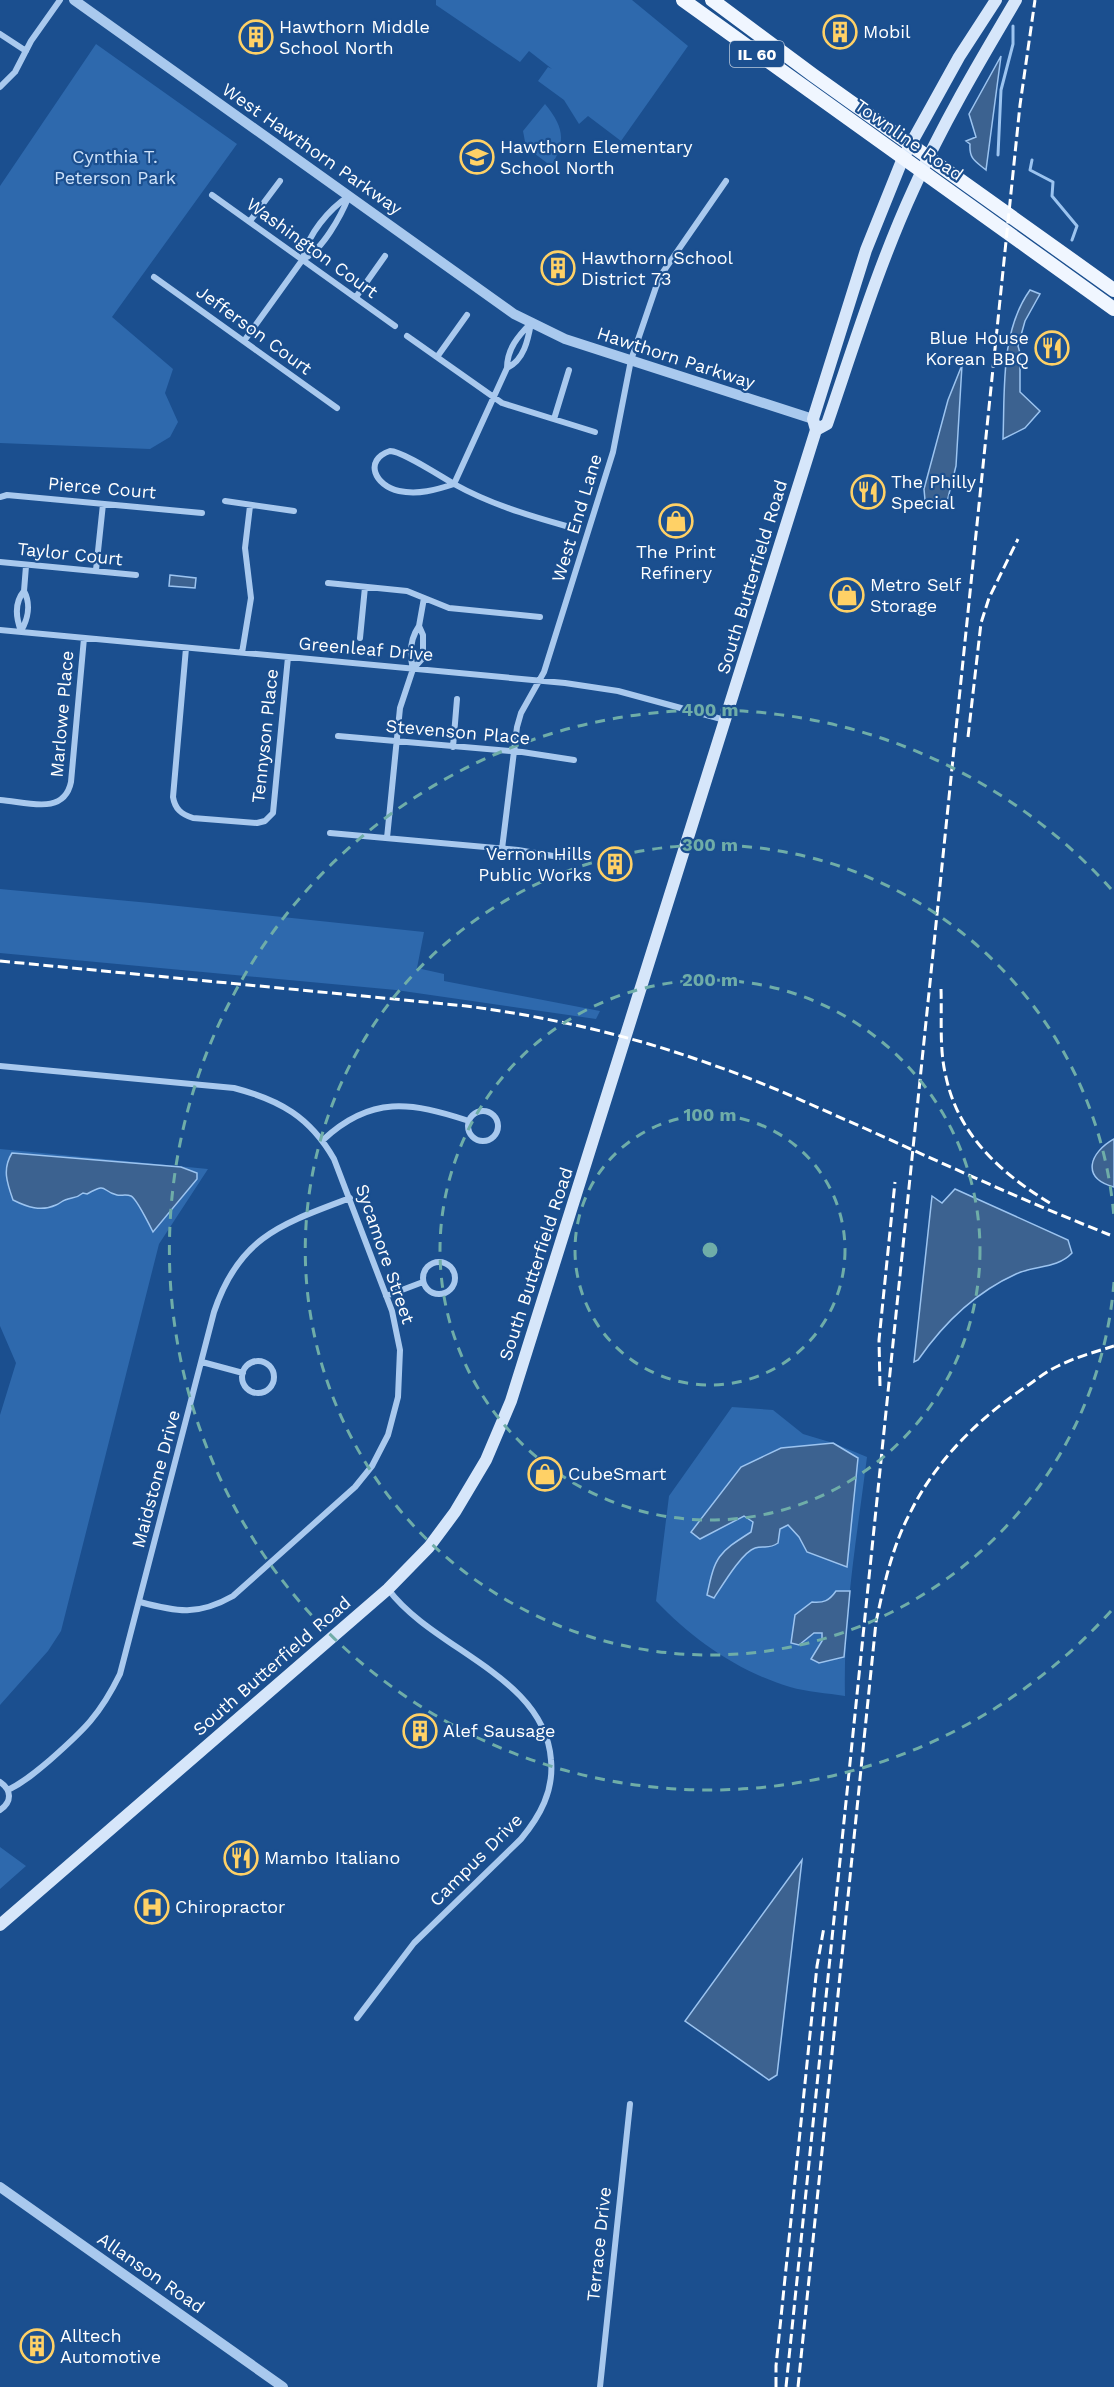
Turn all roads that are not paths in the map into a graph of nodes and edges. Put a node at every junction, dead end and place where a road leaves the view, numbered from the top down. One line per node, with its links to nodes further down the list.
1 (60, 0): 8 (street)
2 (74, 0): 17 (street, West Hawthorn Parkway)
3 (682, 0): 11 (main road, Townline Road / IL 60)
4 (712, 0): 10 (main road, Townline Road / IL 60)
5 (996, 0): 10 (main road, South Butterfield Road)
6 (1016, 0): 12 (main road, South Butterfield Road)
7 (0, 34): 8 (street)
8 (26, 51): 9 (street)
9 (0, 87)
10 (911, 145): 11 (main road, South Butterfield Road); 12 (main road, Townline Road / IL 60)
11 (903, 158): 13 (main road, Townline Road / IL 60); 37 (main road, South Butterfield Road)
12 (929, 158): 13 (main road, South Butterfield Road); 22 (main road, Townline Road / IL 60)
13 (922, 172): 24 (main road, Townline Road / IL 60); 37 (main road, South Butterfield Road)
14 (280, 181): 18 (street)
15 (726, 181): 31 (street, West End Lane)
16 (212, 195): 18 (street, Washington Court)
17 (349, 196): 20 (street); 20 (street); 26 (street, West Hawthorn Parkway)
18 (250, 221): 20 (street, Washington Court)
19 (385, 256): 23 (street)
20 (303, 259): 23 (street, Washington Court); 29 (street)
21 (154, 277): 29 (street, Jefferson Court)
22 (1114, 290)
23 (356, 297): 27 (street, Washington Court)
24 (1114, 309)
25 (467, 315): 30 (street)
26 (531, 323): 31 (street, Hawthorn Parkway); 32 (street); 32 (street)
27 (395, 326)
28 (407, 336): 30 (street)
29 (244, 341): 35 (street, Jefferson Court)
30 (437, 357): 34 (street)
31 (631, 360): 37 (street, Hawthorn Parkway); 64 (street, West End Lane)
32 (507, 368): 34 (street)
33 (569, 370): 36 (street)
34 (493, 397): 36 (street); 39 (street)
35 (337, 408)
36 (554, 419): 38 (street)
37 (815, 425): 66 (main road, South Butterfield Road)
38 (595, 432)
39 (454, 484): 39 (street); 46 (street)
40 (0, 497): 42 (street, Pierce Court)
41 (225, 501): 43 (street)
42 (103, 504): 45 (street, Pierce Court); 49 (street)
43 (250, 506): 44 (street); 61 (street)
44 (294, 511)
45 (202, 513)
46 (566, 526)
47 (0, 562): 48 (street, Taylor Court)
48 (26, 566): 49 (street, Taylor Court); 57 (street)
49 (96, 570): 50 (street, Taylor Court)
50 (136, 575)
51 (328, 583): 52 (street)
52 (365, 587): 53 (street); 59 (street)
53 (424, 598): 54 (street); 55 (street)
54 (540, 617)
55 (419, 626): 63 (street); 63 (street)
56 (0, 630): 57 (street, Greenleaf Drive)
57 (21, 631): 58 (street, Greenleaf Drive)
58 (84, 638): 60 (street, Greenleaf Drive); 72 (street, Marlowe Place)
59 (360, 638)
60 (186, 648): 61 (street, Greenleaf Drive); 62 (street, Tennyson Place)
61 (242, 653): 62 (street, Greenleaf Drive)
62 (288, 657): 63 (street, Greenleaf Drive)
63 (413, 669): 64 (street, Greenleaf Drive); 68 (street)
64 (540, 680): 66 (street, Greenleaf Drive); 70 (street, West End Lane)
65 (458, 699): 69 (street)
66 (725, 720): 85 (main road, South Butterfield Road)
67 (338, 736): 68 (street, Stevenson Place)
68 (396, 741): 69 (street, Stevenson Place); 74 (street)
69 (453, 747): 70 (street, Stevenson Place)
70 (514, 752): 71 (street, Stevenson Place); 75 (street, West End Lane)
71 (574, 760)
72 (0, 800)
73 (330, 833): 74 (street)
74 (387, 838): 75 (street)
75 (502, 849): 76 (street)
76 (559, 857)
77 (0, 1066): 79 (street, Sycamore Street)
78 (469, 1121): 78 (street); 79 (street)
79 (323, 1140): 80 (street, Sycamore Street)
80 (350, 1198): 82 (street, Sycamore Street); 83 (street, Maidstone Drive)
81 (423, 1282): 81 (street); 82 (street)
82 (386, 1296): 86 (street, Sycamore Street)
83 (202, 1362): 84 (street); 86 (street, Maidstone Drive)
84 (243, 1373): 84 (street)
85 (388, 1589): 90 (main road, South Butterfield Road); 91 (street, Campus Drive)
86 (140, 1602): 88 (street, Maidstone Drive)
87 (0, 1782): 88 (street)
88 (8, 1790): 89 (street)
89 (0, 1810)
90 (0, 1924)
91 (357, 2018)
92 (630, 2104): 95 (street, Terrace Drive)
93 (0, 2187): 94 (street, Allanson Road)
94 (283, 2387)
95 (600, 2387)

